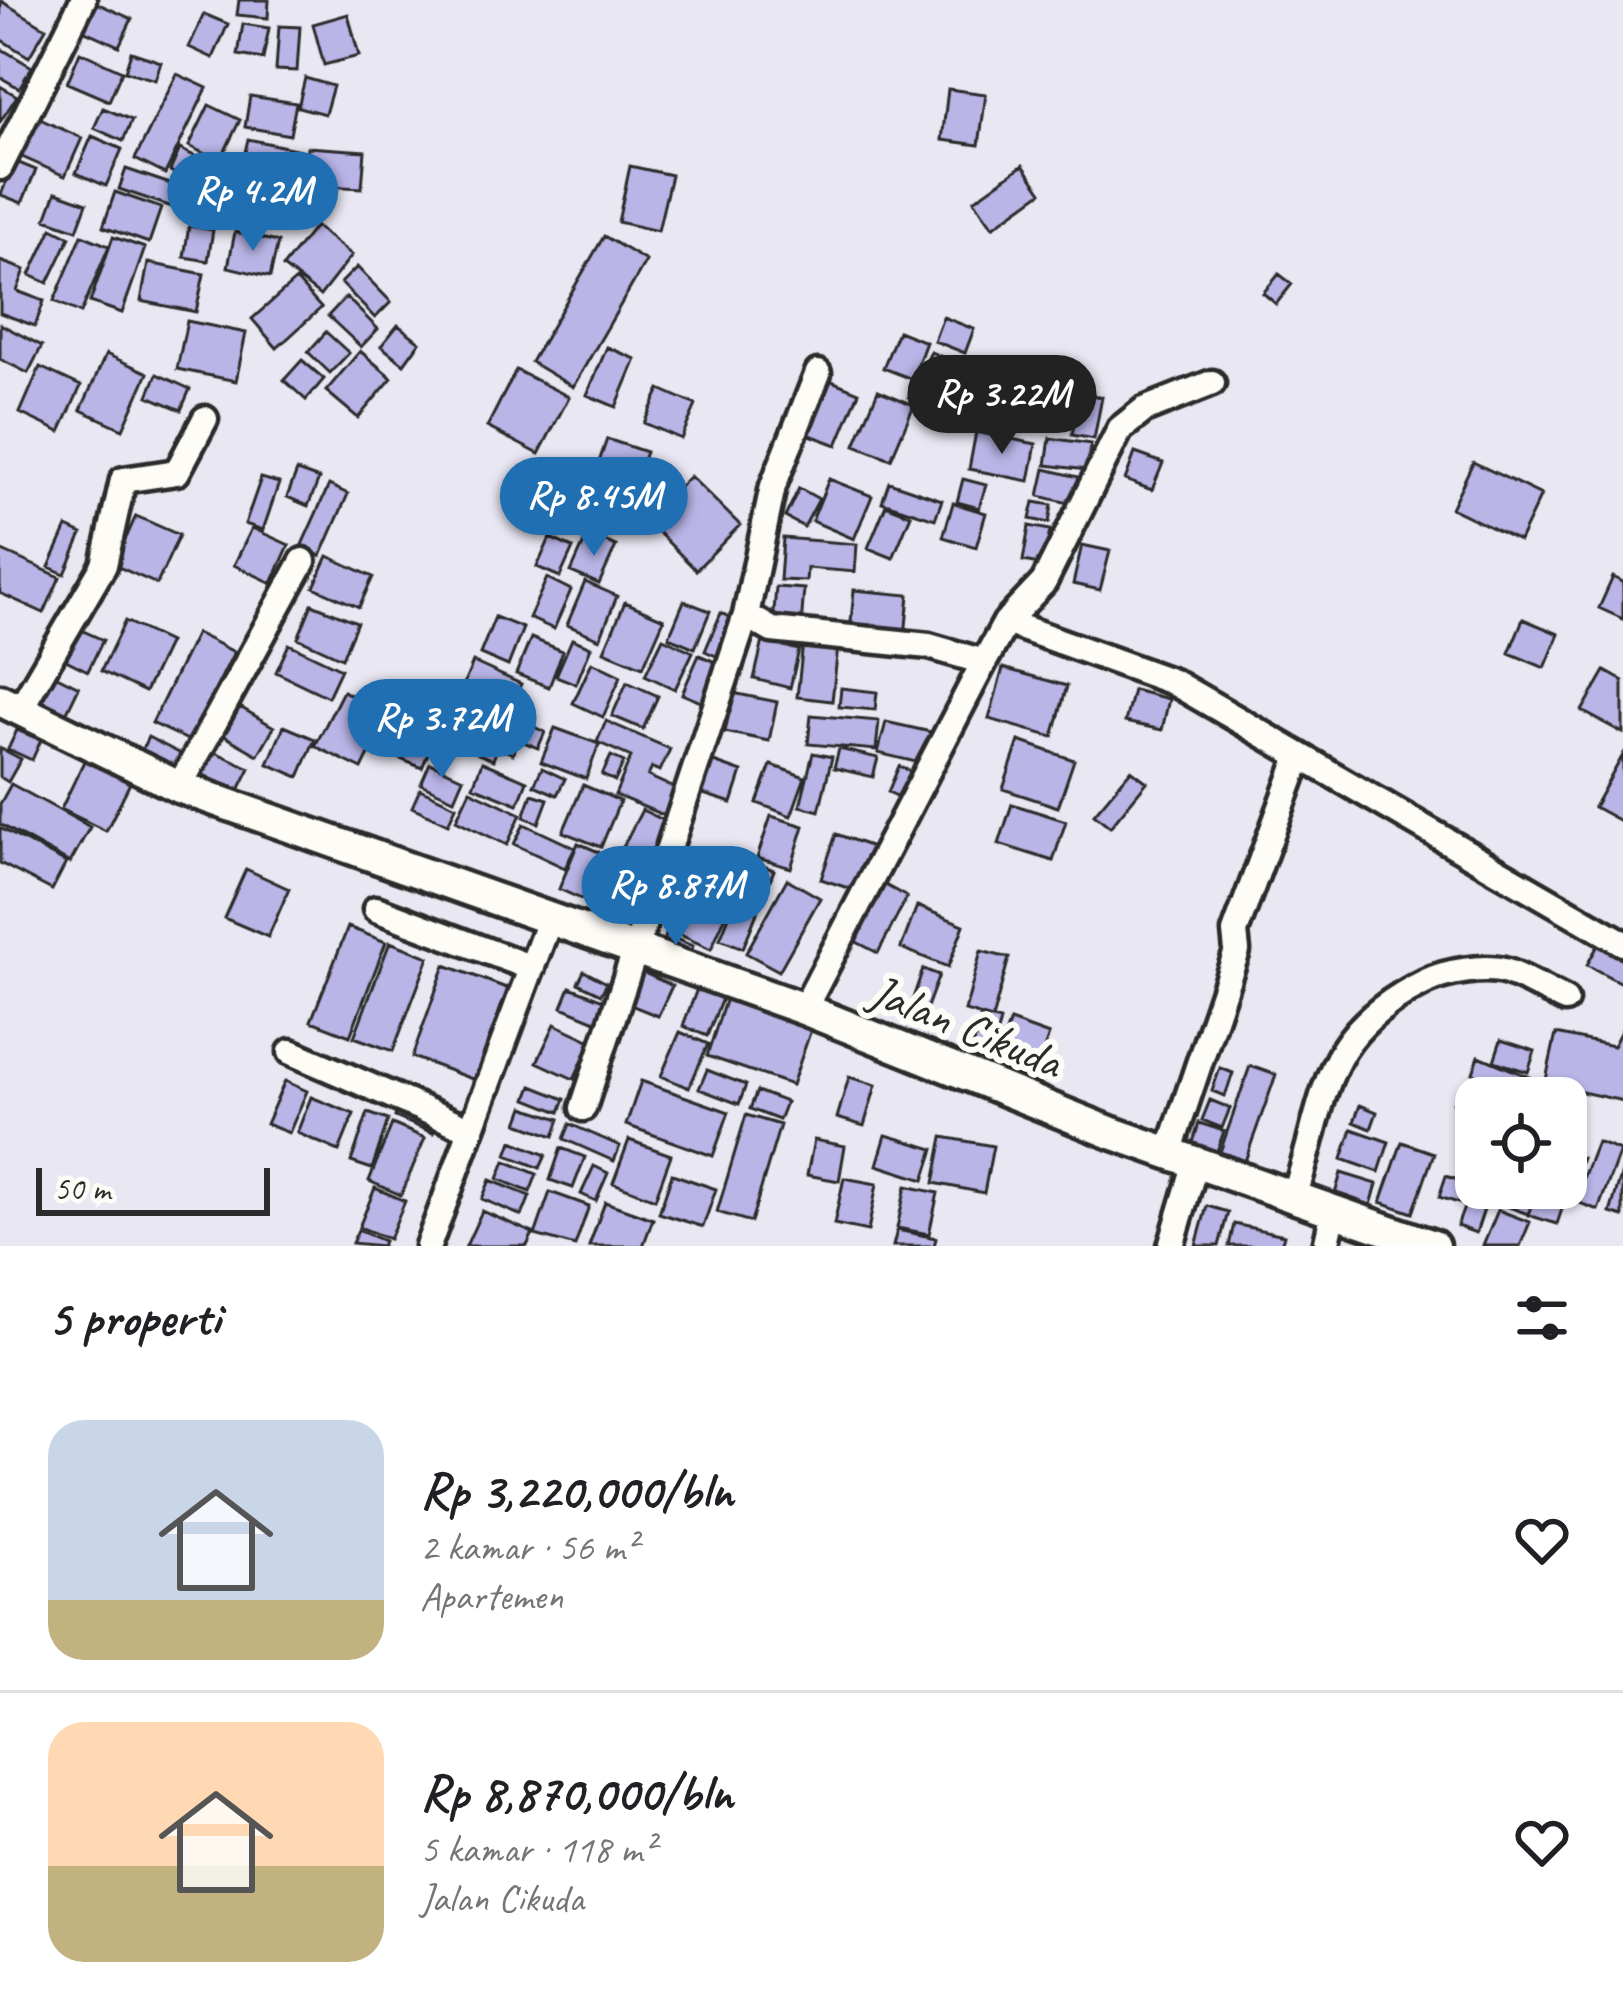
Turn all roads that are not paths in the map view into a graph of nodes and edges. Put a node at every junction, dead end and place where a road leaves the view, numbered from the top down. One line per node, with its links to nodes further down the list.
1 (83, 0): 2 (street)
2 (0, 167)
3 (818, 373): 7 (street)
4 (1213, 383): 8 (street)
5 (205, 419): 10 (street)
6 (303, 562): 12 (street)
7 (746, 615): 9 (street); 16 (street)
8 (1006, 622): 9 (street); 11 (street)
9 (984, 662): 19 (street)
10 (10, 705): 12 (street, Jalan Cikuda)
11 (1300, 756): 15 (street); 23 (street)
12 (179, 788): 14 (street, Jalan Cikuda)
13 (376, 909): 17 (street)
14 (550, 918): 16 (street, Jalan Cikuda); 17 (street)
15 (1623, 944)
16 (638, 951): 19 (street, Jalan Cikuda); 21 (street)
17 (532, 968): 22 (street)
18 (1565, 1000): 24 (street)
19 (804, 1009): 23 (street, Jalan Cikuda)
20 (292, 1052): 22 (street)
21 (583, 1108)
22 (469, 1129): 26 (street)
23 (1182, 1158): 24 (street, Jalan Cikuda); 27 (street)
24 (1293, 1200): 25 (street, Jalan Cikuda)
25 (1333, 1215): 28 (street); 29 (street, Jalan Cikuda)
26 (428, 1246)
27 (1171, 1246)
28 (1326, 1246)
29 (1432, 1246)

